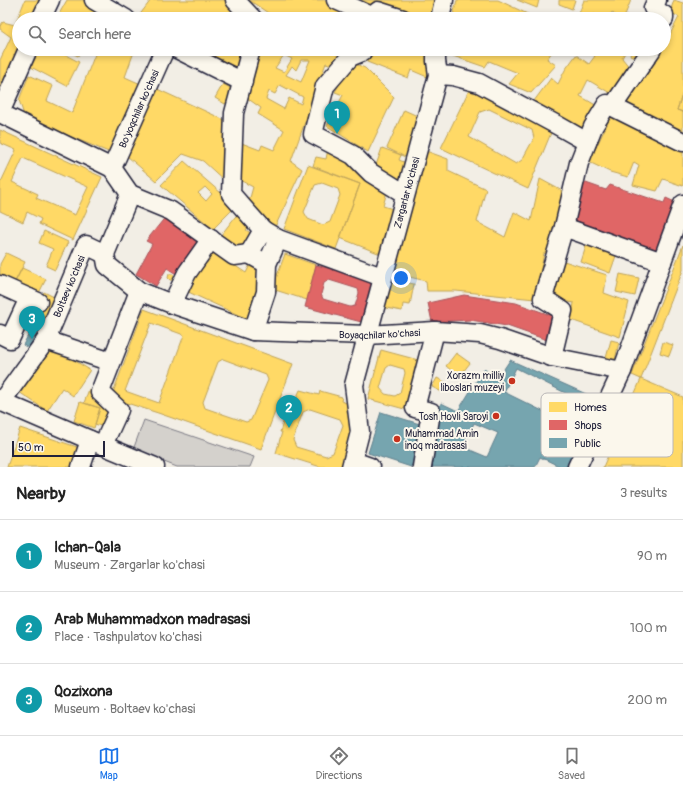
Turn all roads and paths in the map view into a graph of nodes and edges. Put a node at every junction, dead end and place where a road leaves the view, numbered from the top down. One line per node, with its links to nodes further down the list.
1 (50, 0): 7 (street)
2 (94, 0): 8 (street)
3 (235, 0): 9 (street)
4 (336, 0): 10 (street)
5 (444, 0): 11 (street)
6 (657, 0): 12 (street)
7 (44, 12)
8 (114, 12)
9 (246, 12)
10 (361, 12)
11 (441, 12)
12 (660, 12)
13 (25, 56): 25 (street)
14 (162, 56): 25 (street, Bo'yoqchilar ko'chasi)
15 (191, 56): 21 (street)
16 (249, 56): 21 (street)
17 (352, 56): 27 (street)
18 (436, 56): 20 (street, Zargarlar ko'chasi)
19 (647, 56): 22 (street)
20 (438, 75): 23 (street); 27 (street, Zargarlar ko'chasi)
21 (242, 82): 30 (street)
22 (613, 106): 23 (street); 24 (street)
23 (587, 142): 29 (street)
24 (683, 142)
25 (112, 168): 26 (street)
26 (130, 194): 31 (street); 32 (street)
27 (405, 194): 36 (street, Zargarlar ko'chasi)
28 (683, 204): 34 (street)
29 (564, 227): 34 (street); 46 (street)
30 (270, 234): 33 (street); 35 (street); 36 (street)
31 (211, 240): 33 (street); 39 (street)
32 (104, 254): 38 (street, Boyaqchilar ko'chasi); 40 (street, Boltaev ko'chasi)
33 (249, 254): 35 (street)
34 (662, 262): 48 (street)
35 (266, 264): 41 (street)
36 (382, 277): 44 (street, Zargarlar ko'chasi)
37 (0, 285): 40 (street)
38 (139, 291): 39 (street, Boyaqchilar ko'chasi); 47 (street)
39 (172, 304): 41 (street, Boyaqchilar ko'chasi)
40 (44, 305): 43 (street); 45 (street, Boltaev ko'chasi)
41 (253, 331): 44 (street, Boyaqchilar ko'chasi)
42 (435, 331): 44 (street, Boyaqchilar ko'chasi); 46 (street, Boyaqchilar ko'chasi); 57 (street)
43 (0, 334)
44 (366, 336): 53 (street, Zargarlar ko'chasi)
45 (46, 340): 47 (street); 50 (street, Boltaev ko'chasi)
46 (552, 357): 48 (street, Boyaqchilar ko'chasi)
47 (111, 362): 51 (street)
48 (622, 371): 49 (street)
49 (612, 393)
50 (1, 402): 51 (street)
51 (96, 443): 54 (street); 55 (street)
52 (582, 457): 58 (street)
53 (352, 464): 56 (street)
54 (81, 467)
55 (155, 467)
56 (370, 467)
57 (422, 467)
58 (577, 467)

